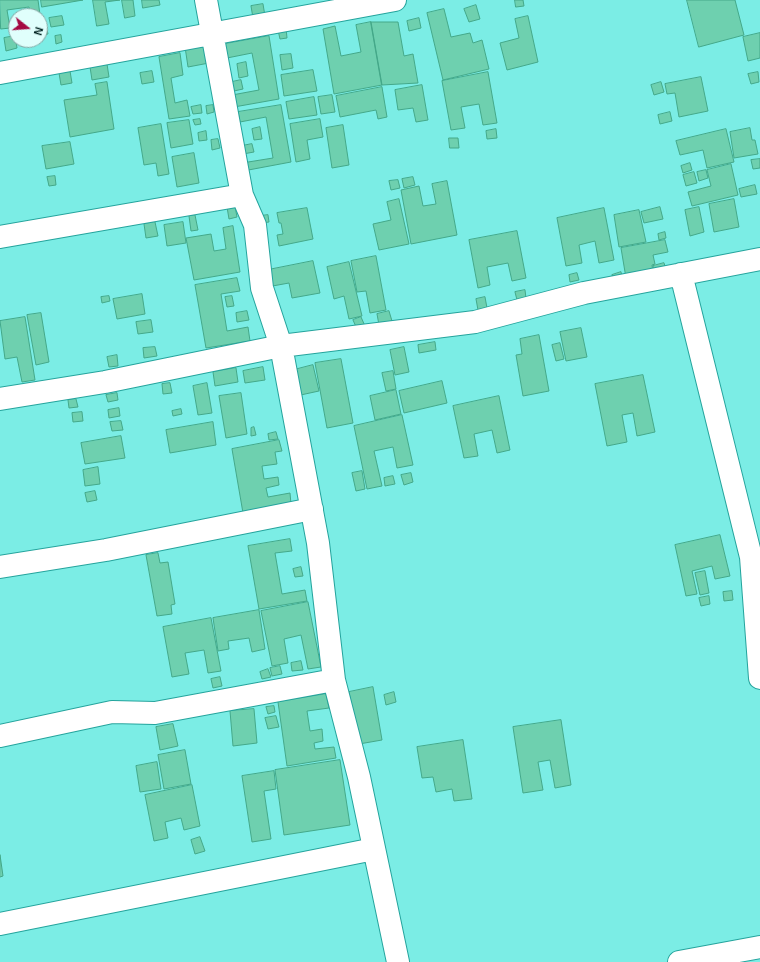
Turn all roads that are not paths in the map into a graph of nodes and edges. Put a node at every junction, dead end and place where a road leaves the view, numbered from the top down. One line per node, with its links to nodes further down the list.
1 (206, 0): 3 (street)
2 (395, 0): 3 (street)
3 (213, 35): 4 (street); 5 (street)
4 (0, 73)
5 (242, 195): 6 (street); 9 (street)
6 (0, 237)
7 (760, 259): 8 (street)
8 (681, 274): 9 (street); 13 (street)
9 (281, 346): 10 (street); 11 (street)
10 (0, 399)
11 (312, 509): 12 (street); 14 (street)
12 (0, 567)
13 (760, 678)
14 (334, 680): 15 (street); 16 (street)
15 (0, 736)
16 (374, 849): 17 (street); 19 (street)
17 (0, 924)
18 (760, 946): 20 (street)
19 (398, 962)
20 (679, 962)

